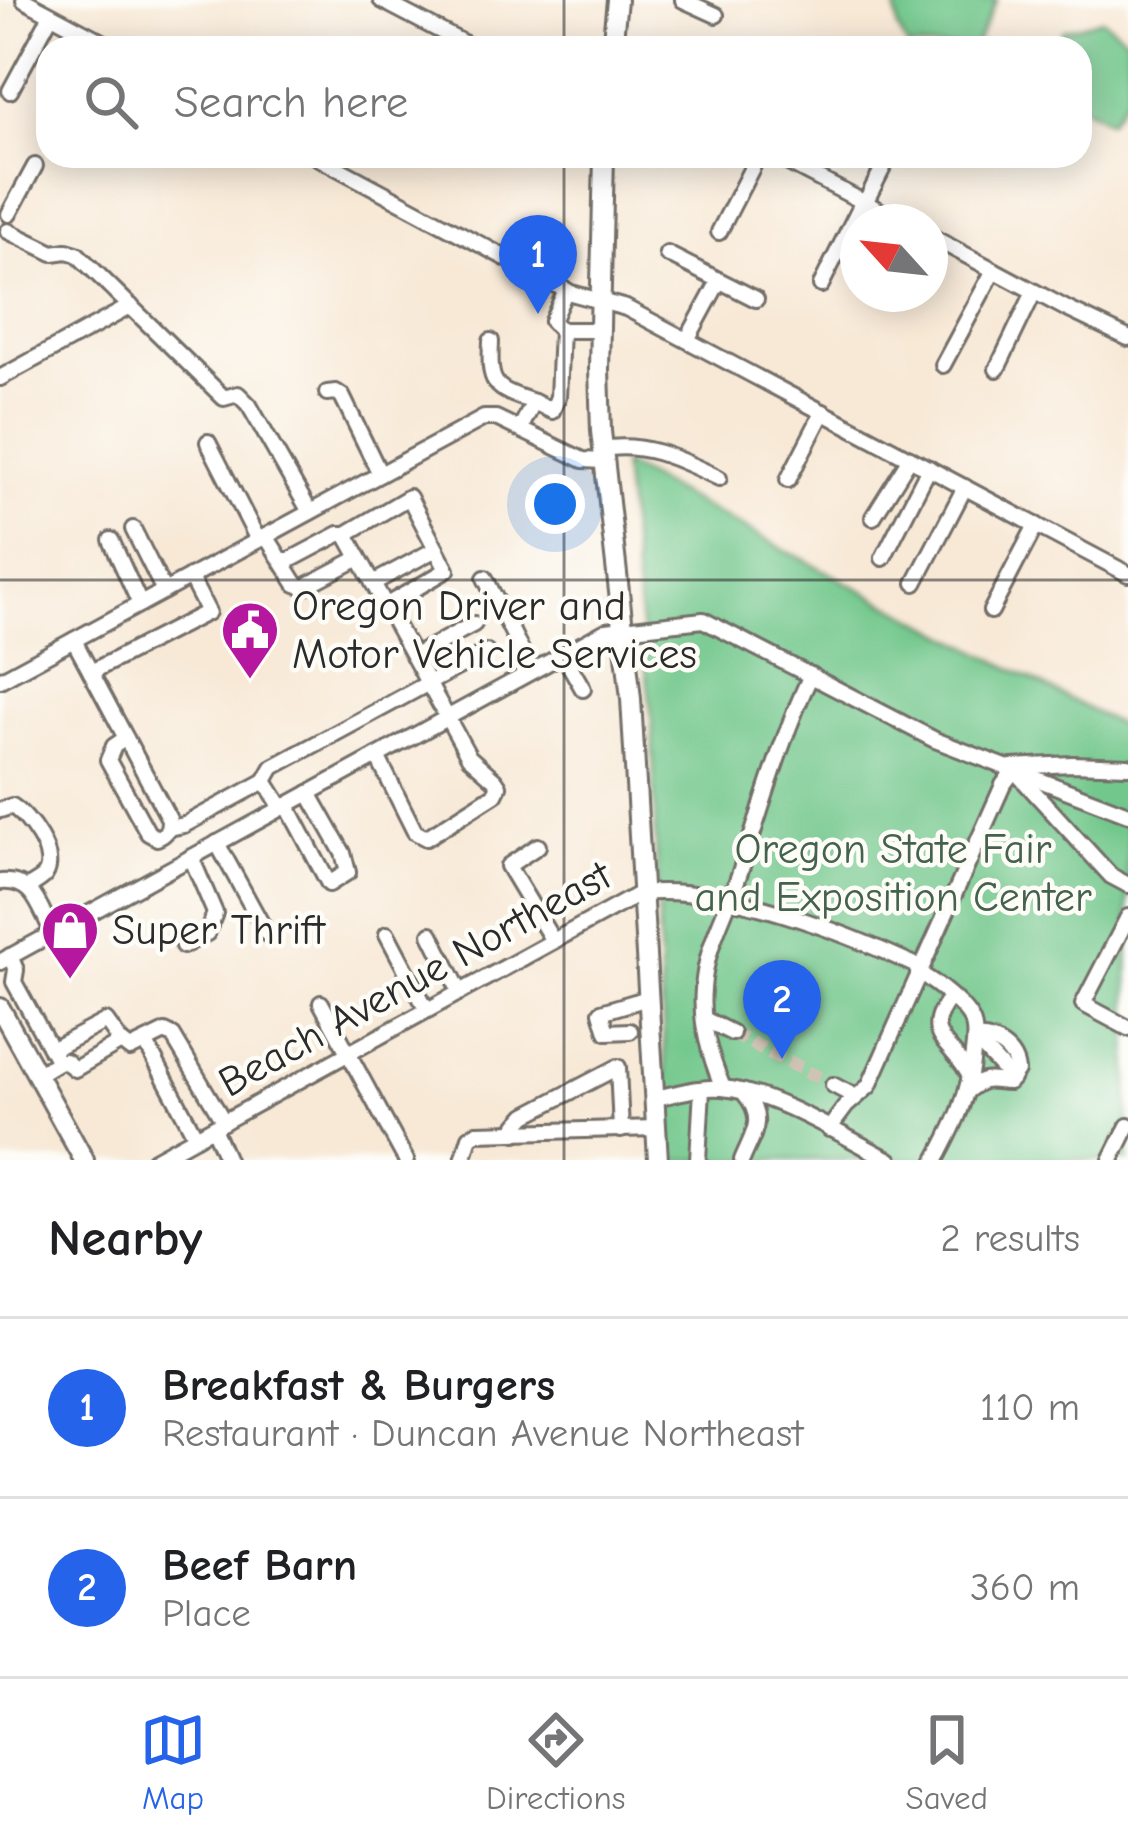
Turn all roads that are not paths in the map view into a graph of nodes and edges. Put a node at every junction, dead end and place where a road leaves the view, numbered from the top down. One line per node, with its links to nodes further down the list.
1 (24, 0): 6 (street)
2 (381, 0): 9 (street)
3 (616, 0): 10 (main road)
4 (682, 0): 5 (street)
5 (716, 14)
6 (51, 15): 7 (street); 8 (street)
7 (40, 36)
8 (91, 36)
9 (450, 36)
10 (613, 36)
11 (36, 43): 12 (street)
12 (10, 92)
13 (35, 166): 23 (street)
14 (337, 168): 31 (street)
15 (604, 168): 34 (main road)
16 (752, 168): 24 (street)
17 (799, 168): 20 (street)
18 (809, 168): 20 (street)
19 (883, 168): 21 (street)
20 (807, 172): 21 (street)
21 (864, 202): 22 (street); 30 (street)
22 (868, 204)
23 (4, 210): 25 (street)
24 (719, 232)
25 (4, 234): 35 (street)
26 (948, 246): 28 (street)
27 (667, 254): 29 (street)
28 (994, 270): 32 (street); 41 (street)
29 (719, 281): 33 (street); 39 (street)
30 (821, 285)
31 (566, 290): 34 (street); 36 (street)
32 (1034, 292): 38 (street); 42 (street)
33 (756, 299)
34 (601, 301): 37 (main road); 39 (street)
35 (131, 306): 43 (street); 56 (street)
36 (561, 330): 37 (street); 45 (street)
37 (600, 330): 49 (main road)
38 (1128, 338)
39 (687, 340): 46 (street)
40 (490, 341): 45 (street)
41 (943, 365)
42 (997, 370)
43 (0, 378)
44 (327, 393): 52 (street)
45 (534, 402): 47 (street)
46 (823, 412): 50 (street); 54 (street)
47 (520, 429): 49 (street); 52 (street)
48 (208, 442): 61 (street)
49 (603, 455): 53 (street); 77 (main road)
50 (910, 458): 51 (street); 57 (street)
51 (929, 468): 55 (street); 65 (street)
52 (380, 474): 56 (street)
53 (719, 478)
54 (788, 480)
55 (965, 488): 58 (street); 71 (street)
56 (310, 512): 61 (street)
57 (873, 517)
58 (1036, 525): 67 (street); 75 (street)
59 (133, 529): 72 (street)
60 (346, 534): 63 (street); 64 (street); 66 (street)
61 (262, 538): 66 (street); 68 (street)
62 (111, 540): 73 (street)
63 (436, 549): 70 (street); 74 (street)
64 (359, 558): 66 (street); 70 (street)
65 (883, 558)
66 (282, 560)
67 (1128, 574)
68 (190, 577): 72 (street); 82 (street)
69 (485, 578): 83 (street)
70 (373, 584): 74 (street)
71 (914, 584)
72 (164, 591): 73 (street)
73 (140, 604): 78 (street)
74 (385, 606): 81 (street)
75 (991, 611)
76 (474, 624): 81 (street)
77 (624, 627): 80 (street); 84 (street); 105 (main road)
78 (74, 640): 82 (street); 85 (street)
79 (486, 652): 86 (street)
80 (563, 654): 83 (street); 87 (street)
81 (414, 656): 86 (street)
82 (91, 672): 89 (street)
83 (529, 673): 88 (street)
84 (811, 676): 92 (street); 107 (street)
85 (0, 679)
86 (429, 683): 88 (street); 93 (street)
87 (583, 689)
88 (448, 717): 90 (street); 90 (street)
89 (126, 738): 98 (street); 98 (street)
90 (376, 756): 94 (street)
91 (1128, 766): 92 (street)
92 (1010, 769): 97 (street); 103 (street); 116 (street)
93 (265, 781): 95 (street); 98 (street)
94 (309, 793): 95 (street); 95 (street)
95 (285, 806): 99 (street)
96 (0, 810): 104 (street)
97 (1128, 814)
98 (167, 832): 101 (street)
99 (217, 843): 101 (street); 110 (street)
100 (538, 846): 113 (street)
101 (184, 861): 109 (street); 114 (street)
102 (0, 882): 104 (street)
103 (1128, 885)
104 (28, 887): 109 (street)
105 (641, 892): 107 (street, Beach Avenue Northeast); 113 (street, Beach Avenue Northeast); 118 (main road)
106 (536, 898): 113 (street)
107 (729, 899): 116 (street, Beach Avenue Northeast); 123 (street)
108 (1128, 917): 124 (street)
109 (52, 933): 115 (street)
110 (268, 934)
111 (387, 934): 122 (street)
112 (431, 934): 117 (street)
113 (557, 939): 117 (street, Beach Avenue Northeast)
114 (184, 946)
115 (5, 959): 131 (street)
116 (920, 971): 119 (street, Beach Avenue Northeast); 138 (street)
117 (460, 992): 122 (street, Beach Avenue Northeast)
118 (648, 998): 125 (street); 139 (main road)
119 (950, 998): 127 (street); 133 (street)
120 (321, 1003): 130 (street)
121 (0, 1008): 132 (main road)
122 (427, 1010): 130 (street, Beach Avenue Northeast)
123 (704, 1019): 126 (street); 135 (street)
124 (1128, 1028)
125 (630, 1031)
126 (732, 1033)
127 (975, 1039): 133 (street); 133 (street)
128 (121, 1042): 129 (street); 131 (street); 131 (street)
129 (146, 1043): 140 (street); 146 (street)
130 (347, 1054): 140 (street, Beach Avenue Northeast); 150 (street)
131 (55, 1056): 132 (street)
132 (38, 1074): 147 (main road)
133 (969, 1084): 156 (street)
134 (833, 1085): 138 (street)
135 (723, 1088): 136 (street); 137 (street)
136 (702, 1089): 139 (street); 153 (street)
137 (745, 1094): 144 (street); 154 (street)
138 (856, 1097): 144 (street)
139 (655, 1098): 142 (main road)
140 (218, 1125): 146 (street, Beach Avenue Northeast); 149 (street)
141 (1128, 1126): 157 (street)
142 (656, 1128): 143 (street); 152 (main road)
143 (621, 1130): 145 (street); 145 (street)
144 (829, 1130): 155 (street)
145 (516, 1133): 151 (street)
146 (196, 1137): 148 (street, Beach Avenue Northeast)
147 (84, 1160)
148 (155, 1160)
149 (227, 1160)
150 (406, 1160)
151 (463, 1160)
152 (658, 1160)
153 (698, 1160)
154 (742, 1160)
155 (890, 1160)
156 (936, 1160)
157 (1111, 1160)

